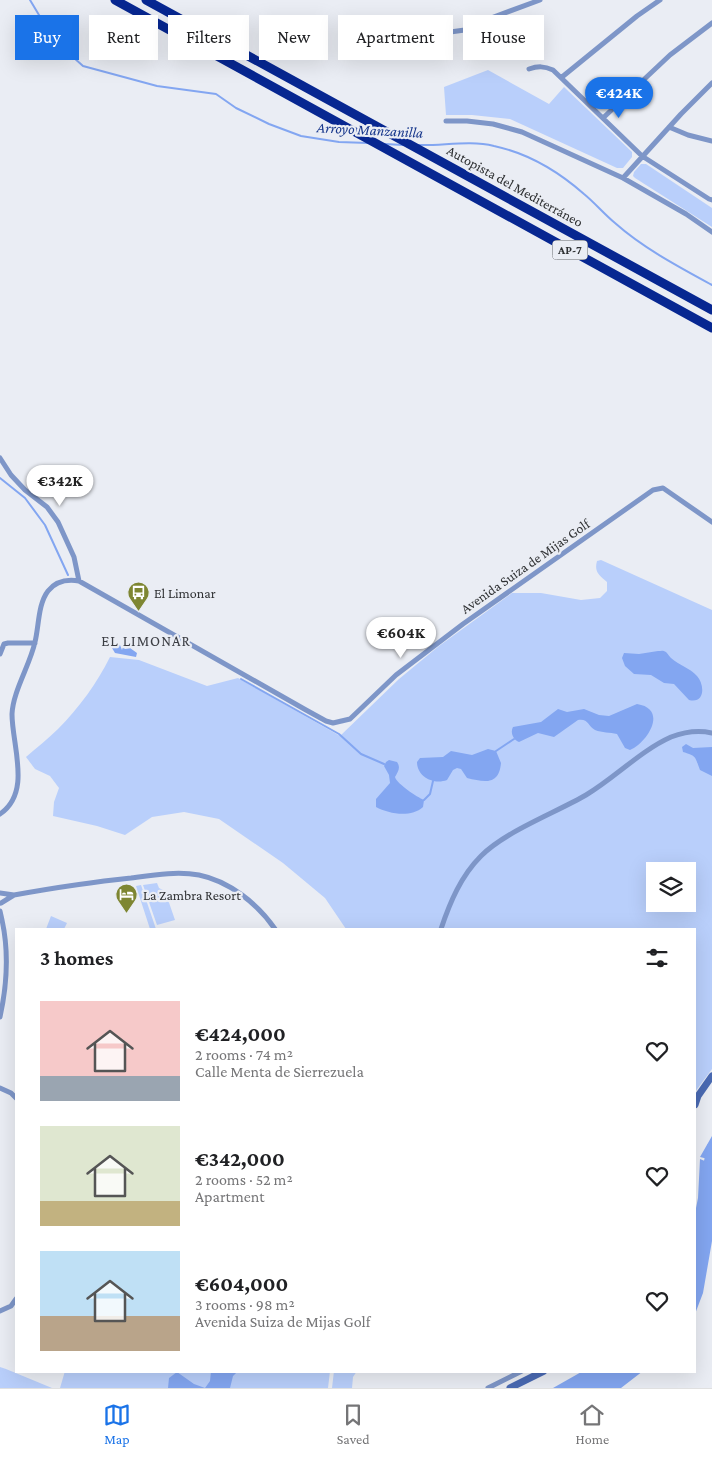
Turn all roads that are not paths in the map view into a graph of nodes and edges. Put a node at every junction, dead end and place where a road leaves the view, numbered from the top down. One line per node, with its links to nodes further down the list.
1 (114, 0): 19 (highway, AP-7)
2 (146, 0): 18 (highway, Autopista del Mediterráneo / AP-7)
3 (540, 0): 6 (street)
4 (660, 0): 8 (street)
5 (712, 23): 10 (street)
6 (453, 32)
7 (529, 69): 8 (street)
8 (562, 77): 10 (street)
9 (712, 84): 12 (street)
10 (603, 118): 14 (street)
11 (446, 121): 15 (street)
12 (669, 127): 13 (street); 14 (street)
13 (712, 141)
14 (642, 156): 15 (street); 16 (street)
15 (623, 178): 17 (street)
16 (712, 200)
17 (712, 232)
18 (712, 310)
19 (712, 328)
20 (0, 458): 22 (street)
21 (712, 522): 22 (street, Avenida Suiza de Mijas Golf)
22 (79, 580): 23 (street, Avenida Suiza de Mijas Golf)
23 (35, 643): 24 (street); 26 (street)
24 (0, 654)
25 (712, 734): 33 (street)
26 (0, 814)
27 (0, 894): 28 (street); 29 (street)
28 (14, 895): 29 (street); 32 (street)
29 (0, 904)
30 (0, 911): 31 (street)
31 (1, 919): 34 (street)
32 (274, 928)
33 (440, 928)
34 (0, 1017)
35 (712, 1076): 38 (street)
36 (0, 1088): 37 (street)
37 (15, 1097)
38 (696, 1102)
39 (15, 1300): 40 (street)
40 (0, 1311)
41 (519, 1373): 43 (street)
42 (540, 1373): 45 (street)
43 (497, 1387): 44 (street)
44 (488, 1388)
45 (510, 1388)

